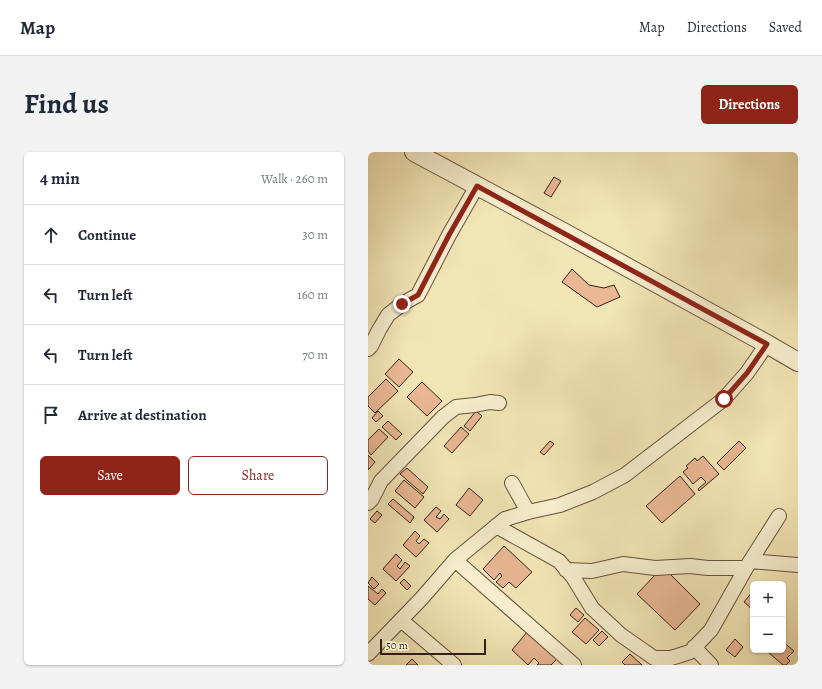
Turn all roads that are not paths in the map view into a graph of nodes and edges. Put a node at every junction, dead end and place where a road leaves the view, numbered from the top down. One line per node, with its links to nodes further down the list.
1 (414, 152): 2 (street)
2 (477, 186): 3 (street); 4 (street)
3 (767, 344): 5 (street); 9 (street)
4 (368, 349)
5 (798, 362)
6 (499, 403): 8 (street)
7 (512, 483): 9 (street)
8 (368, 503)
9 (528, 512): 11 (street)
10 (779, 516): 13 (street)
11 (496, 526): 12 (street); 15 (street)
12 (455, 560): 16 (street); 20 (street)
13 (748, 565): 14 (street); 15 (street); 17 (street)
14 (798, 565)
15 (566, 570): 17 (street)
16 (401, 620): 18 (street); 19 (street)
17 (694, 648): 21 (street)
18 (368, 654)
19 (454, 665)
20 (574, 665)
21 (711, 665)

